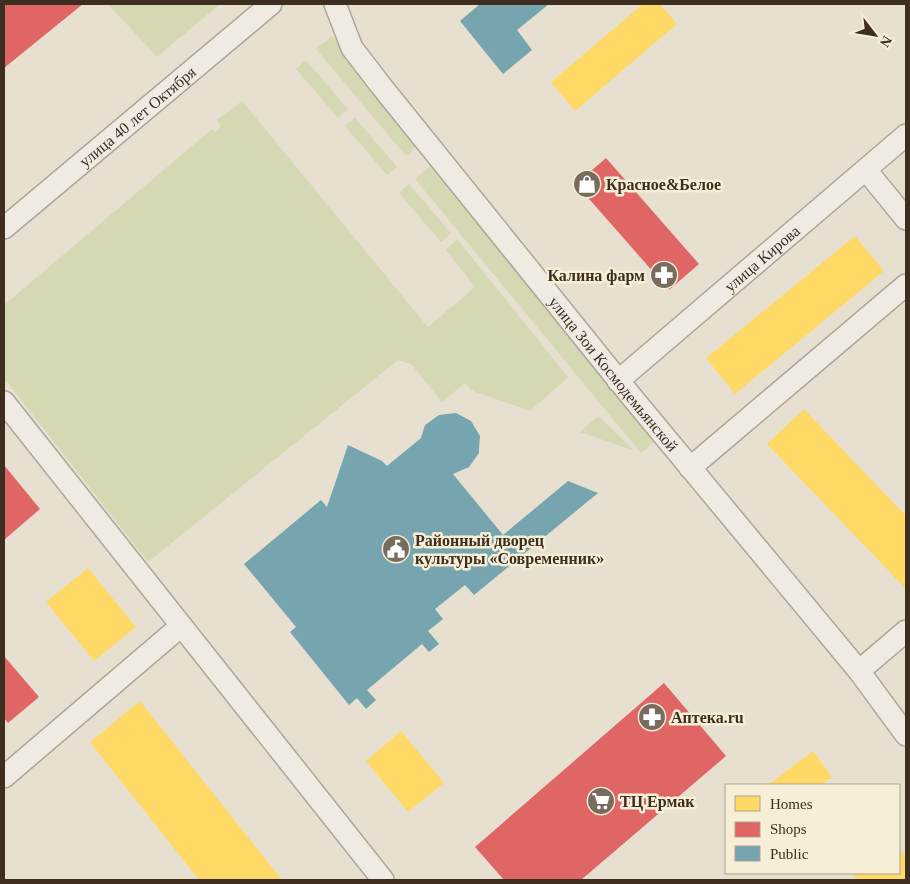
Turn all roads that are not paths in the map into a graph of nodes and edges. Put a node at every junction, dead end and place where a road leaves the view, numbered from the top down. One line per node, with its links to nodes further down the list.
1 (271, 4): 6 (street, улица 40 лет Октября)
2 (335, 4): 8 (street, улица Зои Космодемьянской)
3 (906, 136): 4 (street, улица Кирова)
4 (866, 170): 5 (street); 8 (street, улица Кирова)
5 (906, 219)
6 (4, 228)
7 (906, 285): 10 (street)
8 (618, 381): 10 (street, улица Зои Космодемьянской)
9 (4, 402): 11 (street)
10 (690, 468): 13 (street, улица Зои Космодемьянской)
11 (181, 626): 15 (street); 16 (street)
12 (906, 631): 13 (street)
13 (859, 671): 14 (street, улица Зои Космодемьянской)
14 (906, 735)
15 (4, 777)
16 (383, 880)

